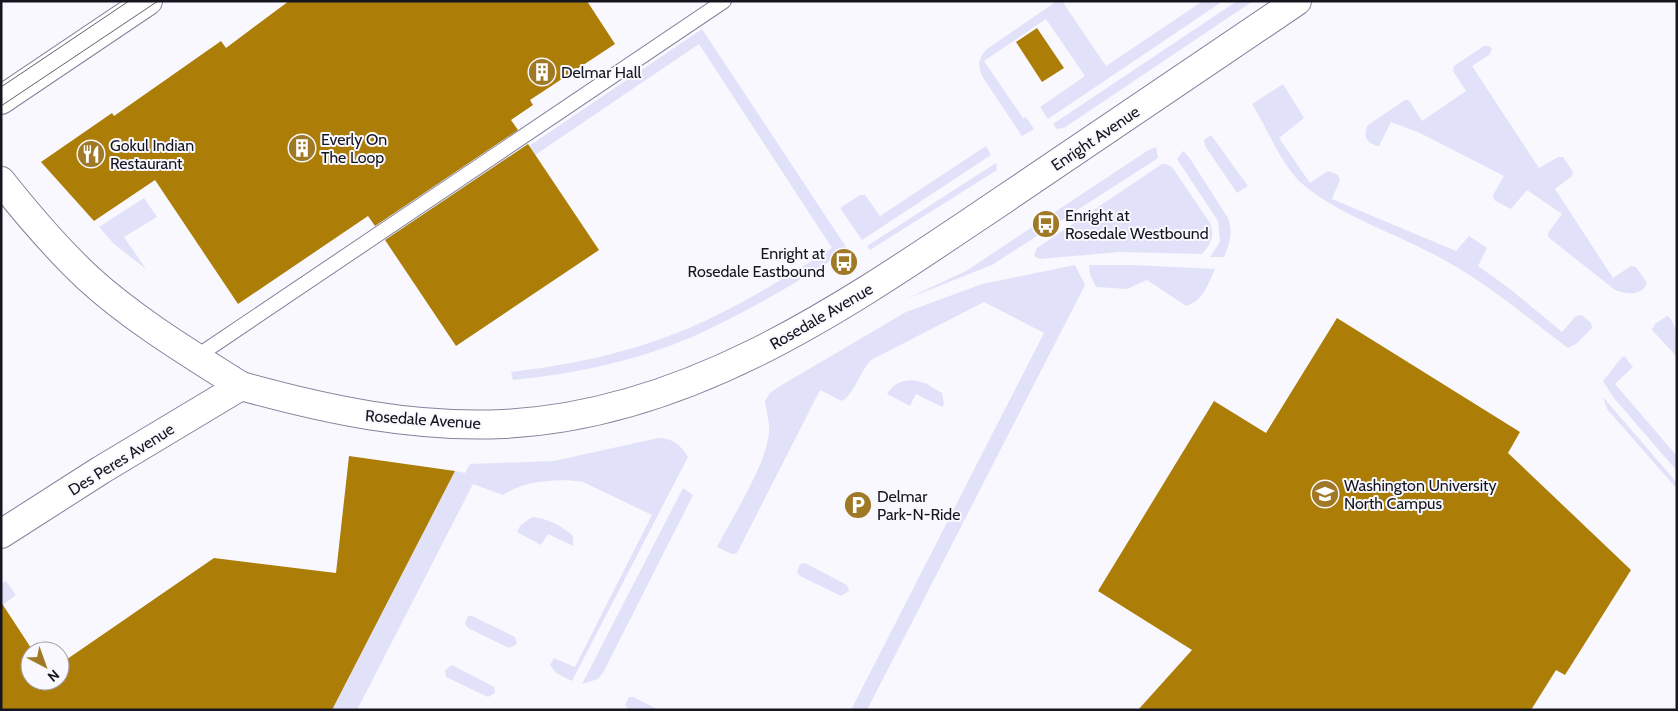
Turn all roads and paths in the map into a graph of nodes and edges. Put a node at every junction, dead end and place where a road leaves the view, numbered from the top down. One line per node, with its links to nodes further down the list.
1 (148, 1): 4 (street)
2 (724, 1): 7 (lane)
3 (1297, 1): 6 (street, Enright Avenue)
4 (1, 100)
5 (1, 181): 7 (street, Rosedale Avenue)
6 (893, 274): 8 (street, Rosedale Avenue)
7 (196, 357): 8 (street, Rosedale Avenue)
8 (241, 386): 9 (street, Des Peres Avenue)
9 (1, 534)

